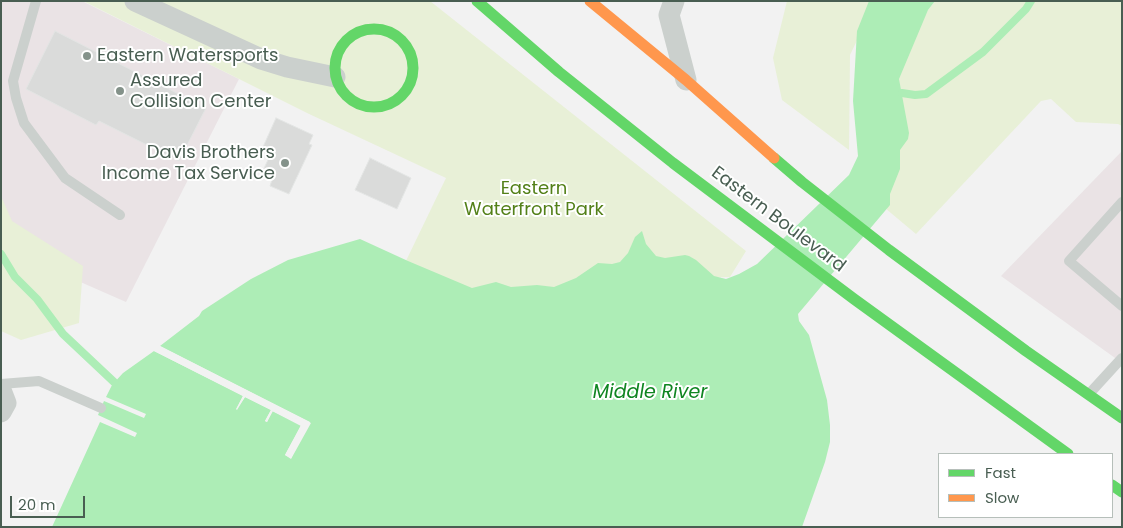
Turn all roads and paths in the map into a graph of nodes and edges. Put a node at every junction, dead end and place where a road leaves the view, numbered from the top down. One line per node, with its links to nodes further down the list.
1 (36, 1): 9 (lane)
2 (135, 1): 6 (street)
3 (477, 1): 18 (main road, Eastern Boulevard)
4 (590, 1): 7 (main road)
5 (674, 1): 7 (street)
6 (335, 77): 6 (main road)
7 (686, 80): 14 (main road)
8 (1122, 202): 10 (lane)
9 (120, 214)
10 (1122, 306)
11 (1122, 358): 14 (lane)
12 (1, 384): 15 (lane)
13 (1, 390): 16 (street)
14 (1089, 395): 17 (main road)
15 (101, 408)
16 (1, 412)
17 (1122, 418)
18 (1067, 453)

